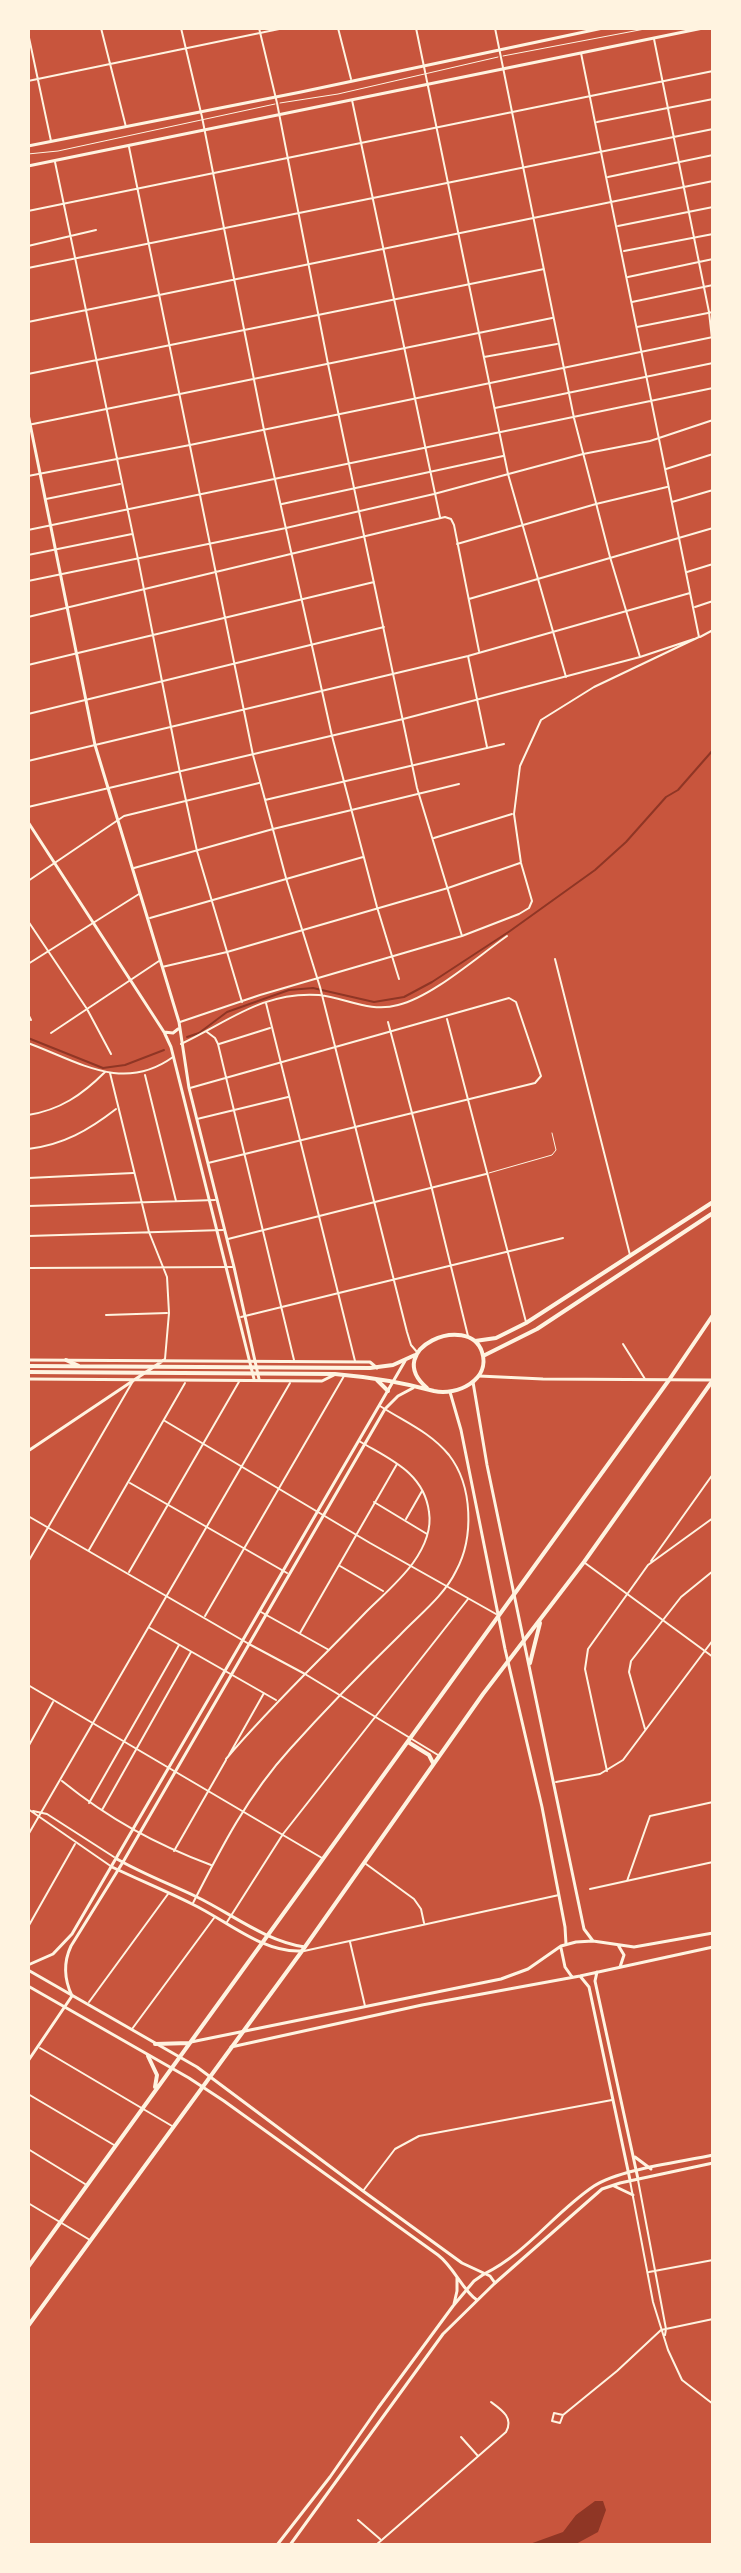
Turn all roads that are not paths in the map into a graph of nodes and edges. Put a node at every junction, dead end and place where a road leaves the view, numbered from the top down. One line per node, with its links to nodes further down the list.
1 (101, 28): 20 (street)
2 (181, 28): 16 (street)
3 (259, 28): 13 (street)
4 (284, 28): 13 (street)
5 (338, 28): 26 (street)
6 (416, 28): 21 (street)
7 (495, 28): 17 (street)
8 (573, 28): 14 (street)
9 (603, 28): 14 (street)
10 (650, 28): 19 (lane)
11 (703, 28): 15 (street)
12 (28, 33): 25 (street)
13 (260, 33): 16 (street); 31 (street)
14 (574, 34): 17 (street)
15 (654, 38): 18 (street); 28 (street)
16 (186, 47): 20 (street); 37 (street)
17 (499, 48): 19 (street); 21 (street)
18 (580, 52): 22 (street); 30 (street)
19 (501, 57): 22 (street); 24 (lane)
20 (110, 64): 25 (street); 41 (street)
21 (425, 65): 24 (street); 26 (street)
22 (503, 68): 29 (street); 36 (street)
23 (713, 71): 28 (street)
24 (427, 74): 29 (street); 34 (lane)
25 (37, 79): 27 (street); 46 (street)
26 (351, 80): 31 (street)
27 (28, 81)
28 (663, 81): 30 (street); 35 (street)
29 (429, 83): 33 (street); 42 (street)
30 (590, 95): 36 (street); 40 (street)
31 (276, 97): 34 (street); 37 (street)
32 (713, 99): 35 (street)
33 (352, 100): 38 (street); 47 (street)
34 (277, 103): 38 (street); 39 (lane)
35 (668, 108): 40 (street); 45 (street)
36 (511, 111): 42 (street); 57 (street)
37 (201, 112): 39 (street); 41 (street)
38 (279, 114): 44 (street); 53 (street)
39 (202, 118): 44 (street); 51 (lane)
40 (596, 122): 50 (street)
41 (126, 127): 46 (street)
42 (436, 127): 47 (street); 61 (street)
43 (713, 129): 45 (street)
44 (205, 131): 49 (street); 58 (street)
45 (673, 137): 50 (street); 55 (street)
46 (51, 142): 48 (street)
47 (362, 143): 53 (street); 64 (street)
48 (28, 146)
49 (129, 146): 54 (street); 62 (street)
50 (602, 151): 57 (street); 59 (street)
51 (28, 154)
52 (713, 155): 55 (street)
53 (288, 157): 58 (street); 70 (street)
54 (55, 161): 56 (street); 66 (street)
55 (678, 162): 59 (street); 63 (street)
56 (28, 166)
57 (523, 166): 61 (street); 71 (street)
58 (213, 172): 62 (street); 73 (street)
59 (607, 177): 65 (street)
60 (713, 181): 63 (street)
61 (447, 183): 64 (street); 75 (street)
62 (138, 188): 66 (street); 79 (street)
63 (683, 188): 65 (street); 69 (street)
64 (373, 197): 70 (street); 81 (street)
65 (611, 202): 71 (street); 72 (street)
66 (64, 203): 68 (street); 77 (street)
67 (713, 207): 69 (street)
68 (28, 211)
69 (688, 212): 72 (street); 78 (street)
70 (298, 213): 73 (street); 86 (street)
71 (534, 217): 75 (street); 88 (street)
72 (617, 226): 82 (street)
73 (224, 228): 79 (street); 90 (street)
74 (96, 230): 77 (street)
75 (458, 233): 81 (street); 91 (street)
76 (713, 234): 78 (street)
77 (71, 237): 80 (street); 83 (street)
78 (693, 237): 82 (street); 85 (street)
79 (150, 242): 83 (street); 94 (street)
80 (28, 246)
81 (384, 249): 86 (street); 95 (street)
82 (622, 252): 89 (street)
83 (75, 258): 87 (street); 97 (street)
84 (713, 259): 85 (street)
85 (699, 262): 89 (street); 93 (street)
86 (309, 264): 90 (street); 99 (street)
87 (28, 268)
88 (544, 269): 91 (street); 100 (street)
89 (627, 277): 96 (street)
90 (234, 280): 94 (street); 103 (street)
91 (468, 284): 95 (street); 104 (street)
92 (713, 285): 93 (street)
93 (704, 287): 96 (street); 98 (street)
94 (161, 295): 97 (street); 107 (street)
95 (393, 299): 99 (street); 108 (street)
96 (632, 302): 102 (street)
97 (85, 310): 101 (street); 112 (street)
98 (711, 312): 102 (street); 105 (street)
99 (318, 314): 103 (street); 114 (street)
100 (553, 318): 104 (street); 106 (street)
101 (28, 322)
102 (636, 327): 110 (street)
103 (244, 330): 107 (street); 118 (street)
104 (478, 333): 108 (street); 111 (street)
105 (713, 337): 109 (street); 110 (street)
106 (559, 344): 111 (street); 115 (street)
107 (170, 345): 112 (street); 122 (street)
108 (403, 348): 114 (street); 123 (street)
109 (713, 348)
110 (640, 353): 115 (street); 117 (street)
111 (483, 357): 119 (street)
112 (96, 359): 116 (street); 126 (street)
113 (713, 363): 117 (street)
114 (328, 364): 118 (street); 128 (street)
115 (563, 368): 119 (street); 121 (street)
116 (28, 374)
117 (645, 377): 121 (street); 124 (street)
118 (256, 379): 122 (street); 132 (street)
119 (489, 384): 123 (street); 125 (street)
120 (713, 388): 124 (street)
121 (569, 393): 125 (street); 129 (street)
122 (181, 395): 126 (street); 135 (street)
123 (414, 399): 128 (street); 136 (street)
124 (650, 402): 129 (street); 134 (street)
125 (495, 408): 133 (street)
126 (107, 409): 131 (street); 140 (street)
127 (28, 414): 131 (street)
128 (339, 414): 132 (street); 141 (street)
129 (574, 418): 133 (street); 137 (street)
130 (713, 420): 134 (street)
131 (29, 425): 144 (street)
132 (264, 430): 135 (street); 147 (street)
133 (499, 433): 136 (street); 139 (street)
134 (658, 438): 137 (street); 142 (street)
135 (190, 445): 140 (street); 153 (street)
136 (425, 449): 141 (street); 143 (street)
137 (583, 454): 145 (street); 157 (street)
138 (713, 454): 142 (street)
139 (504, 456): 143 (street); 145 (street)
140 (116, 458): 144 (street); 148 (street)
141 (349, 464): 147 (street); 150 (street)
142 (665, 470): 149 (street)
143 (429, 472): 150 (street); 152 (street)
144 (40, 473): 146 (street); 154 (street)
145 (508, 474): 152 (street); 162 (street)
146 (28, 476)
147 (275, 479): 153 (street); 156 (street)
148 (122, 483): 154 (street); 158 (street)
149 (668, 486): 155 (street); 157 (street)
150 (354, 487): 156 (street); 159 (street)
151 (713, 490): 155 (street)
152 (434, 494): 159 (street); 160 (street)
153 (200, 495): 158 (street); 169 (street)
154 (46, 499): 161 (street)
155 (671, 503): 168 (street)
156 (281, 504): 163 (street)
157 (596, 504): 162 (street); 174 (street)
158 (128, 510): 161 (street); 166 (street)
159 (359, 511): 163 (street); 167 (street)
160 (441, 518): 167 (street); 170 (street)
161 (52, 525): 165 (street); 171 (street)
162 (522, 526): 170 (street); 180 (street)
163 (286, 528): 169 (street); 172 (street)
164 (713, 528): 168 (street)
165 (28, 530)
166 (132, 534): 171 (street); 175 (street)
167 (365, 537): 172 (street); 182 (street)
168 (679, 539): 174 (street); 178 (street)
169 (210, 544): 175 (street); 177 (street)
170 (457, 544): 186 (street)
171 (57, 550): 173 (street); 179 (street)
172 (291, 553): 177 (street); 185 (street)
173 (28, 555)
174 (610, 557): 180 (street); 190 (street)
175 (138, 559): 179 (street); 183 (street)
176 (713, 564): 178 (street)
177 (216, 572): 183 (street); 192 (street)
178 (686, 573): 184 (street)
179 (62, 575): 181 (street); 189 (street)
180 (537, 579): 186 (street); 195 (street)
181 (28, 581)
182 (375, 582): 185 (street); 193 (street)
183 (144, 590): 189 (street); 196 (street)
184 (690, 593): 188 (street); 190 (street)
185 (303, 599): 192 (street); 198 (street)
186 (468, 599): 199 (street)
187 (713, 601): 188 (street)
188 (694, 607): 197 (street)
189 (68, 608): 191 (street); 200 (street)
190 (626, 610): 195 (street); 202 (street)
191 (28, 617)
192 (225, 618): 196 (street); 203 (street)
193 (385, 627): 198 (street); 205 (street)
194 (713, 630): 197 (street)
195 (552, 632): 199 (street); 206 (street)
196 (152, 634): 200 (street); 207 (street)
197 (699, 637): 202 (street); 232 (street)
198 (313, 644): 203 (street); 208 (street)
199 (479, 652): 201 (street)
200 (76, 654): 204 (street); 209 (street)
201 (468, 656): 205 (street); 210 (street)
202 (640, 657): 206 (street)
203 (235, 664): 207 (street); 211 (street)
204 (28, 665)
205 (394, 674): 208 (street); 213 (street)
206 (566, 677): 210 (street)
207 (161, 681): 209 (street); 214 (street)
208 (323, 691): 211 (street); 215 (street)
209 (85, 700): 212 (street); 217 (street)
210 (478, 700): 213 (street); 218 (street)
211 (244, 710): 214 (street); 219 (street)
212 (28, 714)
213 (403, 719): 215 (street); 221 (street)
214 (170, 727): 217 (street); 222 (street)
215 (332, 736): 219 (street); 223 (street)
216 (504, 744): 218 (street)
217 (95, 745): 220 (street); 226 (street)
218 (487, 748): 221 (street)
219 (253, 755): 222 (street); 224 (street)
220 (28, 761)
221 (412, 766): 223 (street); 227 (street)
222 (180, 773): 226 (street); 229 (street)
223 (343, 782): 228 (street); 231 (street)
224 (260, 783): 228 (street); 229 (street)
225 (459, 784): 227 (street)
226 (107, 788): 230 (street); 233 (street)
227 (419, 794): 231 (street); 236 (street)
228 (265, 800): 235 (street)
229 (186, 801): 233 (street); 237 (street)
230 (28, 807)
231 (351, 810): 235 (street); 238 (street)
232 (514, 814): 236 (street); 240 (street)
233 (117, 820): 239 (street); 241 (street)
234 (28, 822): 239 (street)
235 (273, 829): 237 (street); 242 (street)
236 (434, 838): 244 (street)
237 (197, 851): 241 (street); 246 (street)
238 (364, 857): 242 (street); 247 (street)
239 (55, 863): 243 (street); 250 (street)
240 (521, 863): 244 (street); 252 (street)
241 (133, 868): 245 (street)
242 (286, 878): 246 (street); 251 (street)
243 (28, 881)
244 (448, 888): 247 (street); 252 (street)
245 (140, 893): 248 (street); 250 (street)
246 (211, 901): 248 (street); 255 (street)
247 (377, 907): 251 (street); 256 (street)
248 (147, 919): 258 (street)
249 (28, 921): 254 (street)
250 (93, 923): 254 (street); 263 (street)
251 (302, 929): 255 (street); 261 (street)
252 (462, 936): 256 (street)
253 (507, 936): 264 (street)
254 (48, 951): 259 (street); 267 (street)
255 (227, 952): 260 (street); 265 (street)
256 (393, 957): 261 (street); 262 (street)
257 (555, 959): 325 (street)
258 (160, 961): 260 (street); 263 (street)
259 (28, 964)
260 (162, 967): 272 (street)
261 (318, 979): 264 (street); 265 (street)
262 (399, 979)
263 (131, 980): 267 (street); 275 (street)
264 (322, 994): 266 (street); 281 (street)
265 (242, 1002): 272 (street)
266 (266, 1003): 273 (street); 274 (street)
267 (87, 1009): 277 (street); 283 (street)
268 (28, 1014): 270 (street)
269 (446, 1017): 276 (street); 292 (street); 292 (street)
270 (31, 1020)
271 (388, 1022): 276 (street)
272 (180, 1024): 275 (street); 279 (street)
273 (272, 1028): 280 (street); 285 (street)
274 (206, 1031): 279 (street); 280 (street)
275 (164, 1032): 284 (street)
276 (391, 1032): 281 (street); 295 (street)
277 (51, 1033)
278 (28, 1043): 286 (street)
279 (181, 1044): 282 (street)
280 (218, 1044): 289 (street)
281 (336, 1048): 285 (street); 298 (street)
282 (182, 1051): 284 (street); 290 (street)
283 (111, 1054)
284 (174, 1056): 288 (street); 308 (street)
285 (280, 1063): 289 (street); 291 (street)
286 (106, 1072): 287 (street); 296 (street)
287 (110, 1073): 288 (street); 293 (street)
288 (144, 1073): 310 (street)
289 (227, 1078): 290 (street); 294 (street)
290 (189, 1088): 297 (street)
291 (289, 1096): 294 (street); 300 (street)
292 (469, 1100): 295 (street); 305 (street)
293 (119, 1107): 301 (street); 304 (street)
294 (234, 1111): 297 (street); 302 (street)
295 (413, 1114): 298 (street); 307 (street)
296 (28, 1115)
297 (196, 1119): 303 (street)
298 (355, 1128): 300 (street); 313 (street)
299 (552, 1133): 305 (lane)
300 (300, 1141): 302 (street); 316 (street)
301 (28, 1149)
302 (245, 1155): 303 (street); 319 (street)
303 (208, 1163): 309 (street)
304 (134, 1173): 306 (street); 312 (street)
305 (487, 1174): 307 (street); 324 (street)
306 (28, 1178)
307 (432, 1189): 313 (street); 326 (street)
308 (210, 1200): 309 (street); 310 (street); 317 (street)
309 (217, 1200): 318 (street)
310 (176, 1202): 312 (street)
311 (713, 1202): 325 (main road)
312 (142, 1204): 314 (street); 320 (street)
313 (374, 1204): 316 (street); 331 (street)
314 (28, 1206)
315 (713, 1213): 343 (main road)
316 (318, 1218): 319 (street); 332 (street)
317 (218, 1230): 318 (street); 320 (street); 330 (street)
318 (225, 1230): 323 (street)
319 (263, 1231): 323 (street); 333 (street)
320 (149, 1232): 321 (street); 329 (street)
321 (28, 1236)
322 (563, 1238): 324 (street)
323 (228, 1240): 327 (street)
324 (509, 1250): 326 (street); 338 (street)
325 (630, 1256): 338 (main road)
326 (450, 1265): 331 (street); 339 (street)
327 (234, 1267): 330 (street); 337 (street)
328 (28, 1268): 329 (street)
329 (165, 1268): 330 (street); 334 (street)
330 (227, 1268): 337 (street)
331 (395, 1279): 332 (street); 342 (street)
332 (339, 1293): 333 (street); 349 (street)
333 (282, 1306): 337 (street); 347 (street)
334 (169, 1313): 335 (street); 346 (street)
335 (106, 1315)
336 (713, 1315): 366 (main road)
337 (242, 1317): 354 (street)
338 (526, 1323): 340 (main road)
339 (468, 1337): 340 (main road); 342 (main road)
340 (475, 1341): 343 (main road)
341 (623, 1344): 365 (street)
342 (416, 1354): 348 (main road); 371 (main road)
343 (483, 1356): 358 (main road)
344 (28, 1360): 345 (street)
345 (66, 1360): 346 (street); 350 (main road)
346 (164, 1360): 351 (street); 354 (street)
347 (294, 1361): 349 (street); 354 (street)
348 (405, 1361): 352 (main road); 368 (street)
349 (355, 1362): 352 (street)
350 (82, 1367): 351 (main road); 353 (main road)
351 (154, 1367): 354 (main road); 355 (street)
352 (377, 1368): 354 (main road)
353 (28, 1369): 355 (main road)
354 (255, 1370): 355 (main road); 356 (main road); 361 (street); 364 (street)
355 (144, 1373): 362 (street)
356 (335, 1374): 357 (main road); 364 (street)
357 (345, 1375): 359 (main road); 385 (street)
358 (479, 1376): 365 (street); 369 (main road)
359 (375, 1378): 368 (main road); 372 (main road)
360 (28, 1379): 362 (street)
361 (240, 1379): 363 (street); 378 (street)
362 (134, 1380): 363 (street); 380 (street); 395 (street)
363 (187, 1380): 376 (street)
364 (291, 1380): 382 (street)
365 (646, 1380): 366 (street)
366 (669, 1380): 367 (street); 413 (main road)
367 (713, 1380): 403 (main road)
368 (393, 1381): 370 (main road); 372 (street)
369 (473, 1382): 373 (main road); 413 (street)
370 (417, 1386): 371 (main road); 375 (street)
371 (427, 1388): 373 (main road)
372 (388, 1391): 374 (street)
373 (450, 1392): 419 (street)
374 (379, 1405): 375 (street); 377 (street)
375 (385, 1409): 379 (street); 411 (street)
376 (165, 1421): 378 (street); 384 (street)
377 (359, 1441): 379 (street); 389 (street)
378 (205, 1443): 382 (street); 388 (street)
379 (364, 1444): 381 (street); 390 (street)
380 (28, 1451)
381 (397, 1463): 386 (street); 387 (street)
382 (243, 1467): 385 (street); 394 (street)
383 (713, 1474): 398 (street)
384 (129, 1482): 388 (street); 401 (street)
385 (280, 1489): 389 (street); 400 (street)
386 (422, 1491): 393 (street); 397 (street)
387 (374, 1502): 393 (street); 396 (street)
388 (169, 1504): 394 (street); 409 (street)
389 (318, 1511): 390 (street); 407 (street)
390 (323, 1515): 396 (street); 410 (street)
391 (28, 1516): 395 (street)
392 (713, 1518): 399 (street)
393 (405, 1520): 397 (street)
394 (207, 1527): 400 (street); 415 (street)
395 (48, 1528): 401 (street); 402 (street)
396 (356, 1535): 405 (street); 406 (street)
397 (428, 1535): 406 (street)
398 (666, 1538): 399 (street); 404 (street)
399 (673, 1546): 404 (street)
400 (246, 1549): 407 (street); 420 (street)
401 (88, 1551): 409 (street)
402 (28, 1562)
403 (584, 1562): 414 (street); 421 (main road)
404 (648, 1565): 414 (street)
405 (339, 1566): 412 (street); 424 (street)
406 (411, 1566): 411 (street); 412 (street)
407 (283, 1571): 410 (street); 417 (street)
408 (713, 1571): 422 (street)
409 (128, 1574): 415 (street)
410 (288, 1574): 418 (street)
411 (447, 1586): 416 (street); 441 (street)
412 (385, 1592): 430 (street)
413 (514, 1592): 419 (main road); 425 (street)
414 (626, 1593): 422 (street); 456 (street)
415 (167, 1597): 420 (street); 423 (street)
416 (468, 1599): 419 (street); 444 (street)
417 (260, 1611): 418 (street); 427 (street)
418 (266, 1615): 424 (street); 428 (street)
419 (499, 1615): 434 (street); 447 (main road)
420 (204, 1618): 427 (street)
421 (541, 1619): 425 (main road); 435 (main road)
422 (662, 1620): 431 (street); 446 (street)
423 (149, 1627): 429 (street); 445 (street)
424 (300, 1633): 430 (street)
425 (525, 1640): 434 (main road); 435 (street)
426 (713, 1640): 431 (street)
427 (244, 1641): 428 (street); 436 (street)
428 (249, 1644): 437 (street); 438 (street)
429 (179, 1645): 432 (street); 448 (street)
430 (330, 1650): 438 (street)
431 (704, 1650): 433 (street); 446 (street)
432 (191, 1652): 436 (street); 450 (street)
433 (713, 1657)
434 (509, 1661): 451 (main road); 485 (street)
435 (530, 1663): 458 (street)
436 (225, 1672): 437 (street); 454 (street)
437 (231, 1674): 440 (street); 455 (street)
438 (305, 1674): 441 (street); 443 (street)
439 (28, 1685): 442 (street)
440 (264, 1693): 443 (street); 452 (street)
441 (340, 1695): 444 (street); 464 (street)
442 (54, 1701): 445 (street); 449 (street)
443 (277, 1701): 452 (street)
444 (376, 1715): 447 (street); 470 (street)
445 (93, 1724): 448 (street); 457 (street)
446 (645, 1730): 456 (street)
447 (409, 1740): 451 (street); 453 (main road); 474 (main road)
448 (124, 1742): 450 (street); 461 (street)
449 (28, 1747)
450 (136, 1749): 454 (street); 463 (street)
451 (439, 1755): 453 (main road)
452 (226, 1759): 459 (street)
453 (433, 1763): 478 (main road)
454 (170, 1767): 455 (street); 468 (street)
455 (175, 1771): 459 (street); 469 (street)
456 (607, 1771): 458 (street)
457 (62, 1780): 461 (street); 466 (street)
458 (554, 1782): 497 (street)
459 (208, 1790): 464 (street); 473 (street)
460 (713, 1802): 482 (street)
461 (89, 1803): 463 (street)
462 (28, 1809): 465 (street)
463 (102, 1810): 468 (street)
464 (243, 1810): 470 (street); 479 (street)
465 (32, 1811): 466 (street); 467 (street)
466 (42, 1812): 467 (street); 475 (street)
467 (38, 1817): 471 (street); 472 (street)
468 (134, 1830): 469 (street); 475 (street)
469 (139, 1832): 473 (street); 476 (street)
470 (283, 1834): 474 (street); 488 (street)
471 (28, 1835)
472 (75, 1843): 480 (street); 492 (street)
473 (174, 1851): 479 (street)
474 (323, 1858): 494 (main road)
475 (117, 1859): 476 (street); 480 (street)
476 (123, 1862): 481 (street); 486 (street)
477 (713, 1862): 482 (street)
478 (364, 1863): 491 (street); 503 (main road)
479 (211, 1865): 486 (street)
480 (112, 1867): 481 (street); 505 (street)
481 (118, 1870): 484 (street); 511 (street)
482 (627, 1881): 483 (street)
483 (590, 1889)
484 (169, 1893): 487 (street); 513 (street)
485 (559, 1895): 491 (street); 500 (street)
486 (196, 1896): 487 (street); 488 (street)
487 (192, 1903): 489 (street)
488 (231, 1915): 490 (street); 494 (street)
489 (215, 1917): 490 (street); 516 (street)
490 (227, 1923): 498 (street)
491 (425, 1924): 496 (street)
492 (28, 1927)
493 (713, 1933): 501 (street)
494 (266, 1935): 495 (street); 498 (main road)
495 (273, 1938): 499 (street); 503 (street)
496 (349, 1941): 503 (street); 515 (street)
497 (593, 1941): 500 (street); 501 (street)
498 (262, 1942): 499 (street); 518 (main road)
499 (269, 1945): 503 (street)
500 (564, 1945): 508 (street); 510 (street)
501 (618, 1945): 504 (street)
502 (713, 1947): 504 (street)
503 (306, 1949): 517 (main road)
504 (620, 1967): 506 (street)
505 (28, 1968): 511 (street)
506 (598, 1972): 507 (street); 536 (street)
507 (580, 1976): 508 (street); 530 (street)
508 (572, 1977): 512 (street)
509 (28, 1986): 514 (street)
510 (464, 1987): 512 (street); 515 (street)
511 (72, 1996): 513 (street); 514 (street)
512 (466, 1997): 521 (street)
513 (87, 2005): 516 (street)
514 (64, 2007): 520 (street); 522 (street)
515 (365, 2008): 517 (street)
516 (131, 2030): 519 (street)
517 (242, 2031): 518 (street); 521 (main road)
518 (189, 2043): 519 (main road); 523 (main road)
519 (155, 2044): 523 (street)
520 (37, 2047): 524 (street); 531 (street)
521 (231, 2047): 526 (main road)
522 (148, 2056): 525 (street); 528 (main road)
523 (178, 2058): 525 (main road); 526 (street)
524 (28, 2061)
525 (171, 2067): 527 (street); 528 (main road)
526 (209, 2077): 527 (main road); 535 (street)
527 (202, 2086): 532 (main road); 538 (street)
528 (154, 2093): 531 (main road)
529 (28, 2094): 533 (street)
530 (613, 2100): 542 (street); 547 (street)
531 (142, 2108): 532 (street); 533 (main road)
532 (173, 2126): 551 (main road)
533 (115, 2146): 545 (main road)
534 (28, 2149): 545 (street)
535 (309, 2152): 538 (street); 547 (street)
536 (632, 2155): 540 (street); 541 (street)
537 (713, 2155): 540 (street)
538 (305, 2158): 556 (street)
539 (713, 2163): 543 (street)
540 (651, 2169): 541 (street)
541 (636, 2171): 542 (street); 543 (street)
542 (628, 2174): 544 (street); 558 (street)
543 (638, 2179): 544 (street); 555 (street)
544 (630, 2181): 546 (street); 548 (street)
545 (87, 2185): 550 (main road)
546 (610, 2186): 548 (street); 559 (street)
547 (363, 2191): 558 (street)
548 (633, 2195): 557 (street)
549 (28, 2203): 550 (street)
550 (61, 2222): 551 (street); 552 (main road)
551 (91, 2240): 566 (main road)
552 (30, 2259): 554 (main road)
553 (713, 2260): 555 (street)
554 (28, 2267)
555 (655, 2271): 557 (street); 567 (street)
556 (456, 2273): 560 (street); 563 (street)
557 (647, 2273): 568 (street)
558 (484, 2274): 559 (street); 560 (street)
559 (495, 2283): 562 (street)
560 (467, 2290): 561 (street); 562 (street)
561 (458, 2300): 563 (street); 564 (street)
562 (477, 2300): 564 (street)
563 (453, 2306): 577 (street)
564 (466, 2310): 578 (street)
565 (713, 2319): 567 (street)
566 (28, 2326)
567 (666, 2329): 568 (street); 569 (street)
568 (661, 2330): 569 (street); 572 (street)
569 (664, 2336): 571 (street)
570 (491, 2402): 574 (street)
571 (713, 2404)
572 (563, 2415)
573 (461, 2437): 574 (street)
574 (478, 2457): 576 (street)
575 (358, 2520): 576 (street)
576 (381, 2540): 579 (street)
577 (277, 2545)
578 (290, 2545)
579 (376, 2545)

